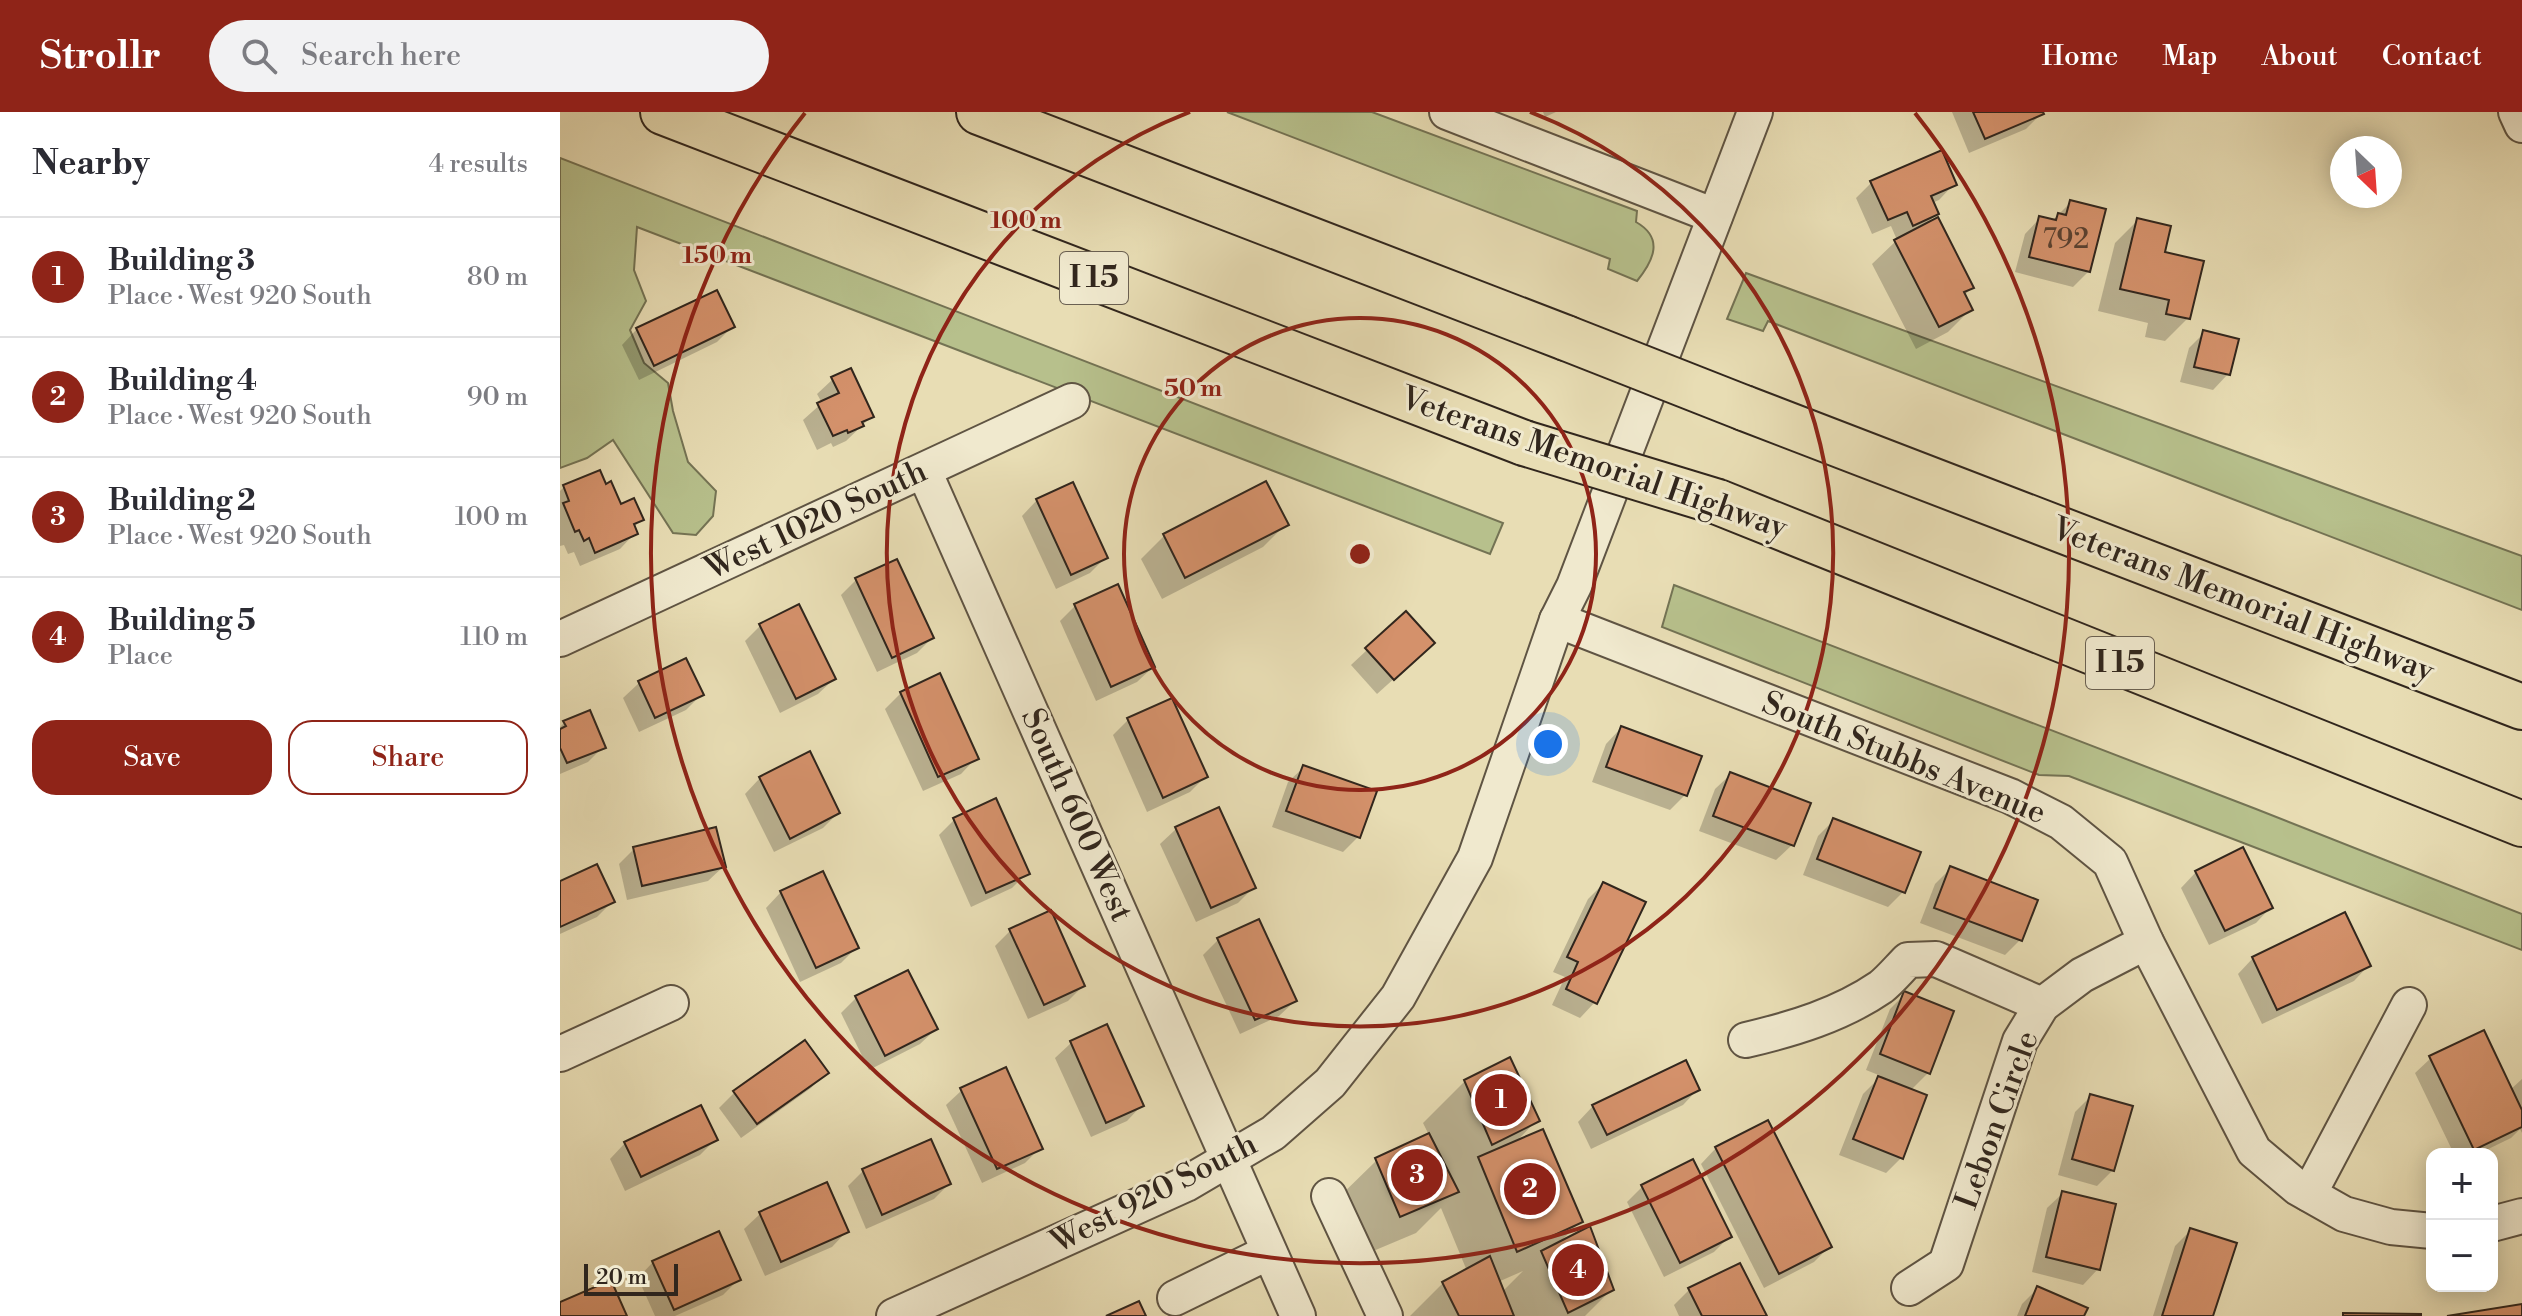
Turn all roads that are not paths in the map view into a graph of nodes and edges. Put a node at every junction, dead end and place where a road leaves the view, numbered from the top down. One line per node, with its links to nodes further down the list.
1 (663, 112): 13 (highway, Veterans Memorial Highway / I 15, bridge)
2 (979, 112): 12 (highway, Veterans Memorial Highway, bridge)
3 (1447, 112): 7 (street)
4 (1755, 112): 7 (street, West 920 South)
5 (2516, 112): 6 (street)
6 (2522, 125)
7 (1715, 216): 10 (street, West 920 South)
8 (1072, 401): 9 (street, West 1020 South)
9 (924, 471): 11 (street, West 1020 South); 20 (street, South 600 West)
10 (1557, 620): 14 (street, South Stubbs Avenue); 20 (street, West 920 South)
11 (560, 639)
12 (2522, 707)
13 (2522, 824)
14 (2146, 942): 16 (street, Lebon Circle); 21 (street, South Stubbs Avenue)
15 (671, 1003): 19 (street)
16 (2042, 1005): 18 (street); 27 (street, Lebon Circle)
17 (2409, 1005): 21 (street)
18 (1746, 1040)
19 (560, 1054)
20 (1230, 1159): 26 (street, South 600 West); 29 (street, West 920 South)
21 (2309, 1194): 25 (street, South Stubbs Avenue)
22 (1329, 1196): 31 (street)
23 (2522, 1216): 24 (street)
24 (2498, 1222)
25 (2426, 1230)
26 (1269, 1252): 28 (street); 30 (street, South 600 West)
27 (1909, 1288)
28 (1175, 1298)
29 (894, 1316)
30 (1298, 1316)
31 (1385, 1316)

